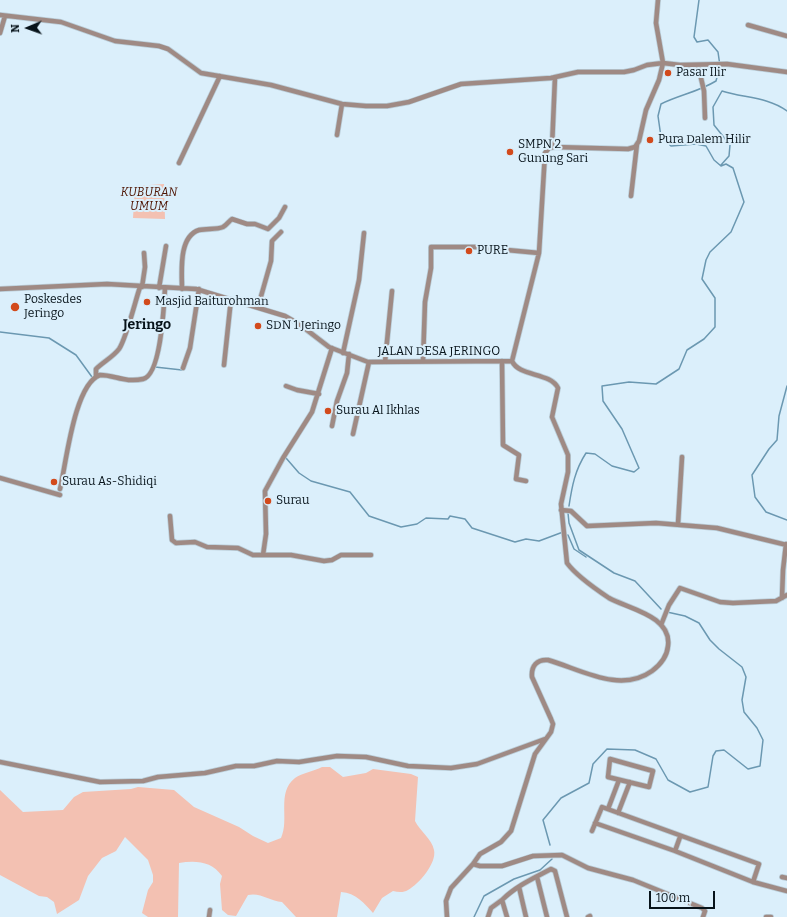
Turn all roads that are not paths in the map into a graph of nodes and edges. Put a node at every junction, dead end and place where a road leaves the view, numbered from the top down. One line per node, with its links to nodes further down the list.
1 (658, 0): 6 (street)
2 (3, 15): 4 (street); 9 (street)
3 (748, 25): 5 (street)
4 (0, 33)
5 (787, 36)
6 (665, 63): 7 (street); 10 (street); 14 (street)
7 (698, 64): 8 (street); 12 (street)
8 (787, 72)
9 (220, 76): 11 (street); 16 (street)
10 (555, 77): 11 (street); 15 (street)
11 (342, 104): 13 (street)
12 (705, 118)
13 (337, 135)
14 (637, 144): 15 (street); 17 (street)
15 (552, 147): 23 (street)
16 (179, 163)
17 (631, 196)
18 (285, 207): 27 (street)
19 (281, 232): 32 (street)
20 (364, 233): 34 (street)
21 (166, 246): 25 (street)
22 (144, 253): 24 (street)
23 (539, 253): 36 (street); 38 (street)
24 (141, 287): 25 (street, JALAN DESA JERINGO); 28 (street, JALAN DESA JERINGO); 43 (street)
25 (159, 288): 26 (street, JALAN DESA JERINGO)
26 (165, 288): 27 (street, JALAN DESA JERINGO); 43 (street)
27 (182, 288): 29 (street, JALAN DESA JERINGO)
28 (0, 289)
29 (200, 290): 31 (street, JALAN DESA JERINGO); 42 (street)
30 (392, 292): 40 (street)
31 (231, 299): 32 (street, JALAN DESA JERINGO); 41 (street)
32 (258, 307): 33 (street, JALAN DESA JERINGO)
33 (332, 348): 34 (street, JALAN DESA JERINGO); 45 (street)
34 (343, 353): 35 (street, JALAN DESA JERINGO)
35 (349, 354): 39 (street, JALAN DESA JERINGO); 46 (street)
36 (423, 361): 37 (street, JALAN DESA JERINGO); 40 (street, JALAN DESA JERINGO)
37 (502, 361): 38 (street, JALAN DESA JERINGO); 50 (street)
38 (512, 361): 51 (street)
39 (369, 362): 40 (street, JALAN DESA JERINGO); 47 (street)
40 (385, 362)
41 (224, 365)
42 (183, 368)
43 (96, 377): 49 (street)
44 (286, 386): 45 (street)
45 (319, 394): 55 (street)
46 (332, 426)
47 (353, 434)
48 (682, 457): 53 (street)
49 (0, 478)
50 (526, 481)
51 (561, 510): 53 (street); 59 (street)
52 (170, 516): 55 (street)
53 (678, 524): 54 (street)
54 (787, 545): 58 (street)
55 (263, 555): 56 (street)
56 (371, 556)
57 (787, 594): 58 (street)
58 (782, 598): 59 (street)
59 (661, 625): 60 (street)
60 (545, 739): 61 (street); 70 (street)
61 (0, 762)
62 (619, 780): 63 (street); 63 (street); 64 (street)
63 (630, 782): 65 (street)
64 (608, 809): 65 (street); 66 (street)
65 (618, 813): 68 (street)
66 (595, 823): 67 (street); 69 (street)
67 (592, 831)
68 (680, 836): 69 (street); 74 (street)
69 (675, 851): 74 (street)
70 (473, 864): 79 (street); 81 (street)
71 (537, 877): 75 (street); 85 (street); 86 (street)
72 (782, 877): 73 (street)
73 (787, 878)
74 (753, 882): 76 (street)
75 (519, 887): 77 (street); 84 (street)
76 (787, 891)
77 (502, 900): 82 (street); 83 (street)
78 (210, 910): 80 (street)
79 (704, 915)
80 (209, 917)
81 (447, 917)
82 (488, 917)
83 (507, 917)
84 (526, 917)
85 (547, 917)
86 (567, 917)
87 (766, 917): 88 (street)
88 (771, 917)

